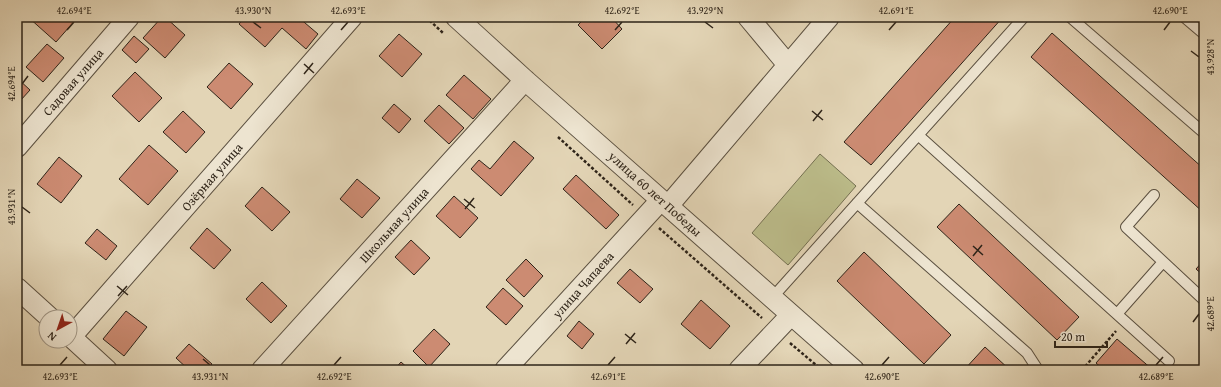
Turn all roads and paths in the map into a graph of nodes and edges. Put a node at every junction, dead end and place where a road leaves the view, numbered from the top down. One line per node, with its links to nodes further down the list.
1 (129, 17): 17 (street, Садовая улица)
2 (352, 17): 30 (street, Озёрная улица)
3 (426, 17): 11 (path)
4 (456, 17): 13 (street, улица 60 лет Победы)
5 (748, 17): 12 (street)
6 (829, 17): 12 (street, улица Чапаева)
7 (1024, 17): 16 (lane)
8 (1070, 17): 15 (lane)
9 (1184, 17): 10 (lane)
10 (1204, 34)
11 (449, 38)
12 (788, 65): 19 (street, улица Чапаева)
13 (525, 80): 19 (street, улица 60 лет Победы); 35 (street, Школьная улица)
14 (553, 132): 21 (path)
15 (1204, 133)
16 (918, 135): 20 (lane); 28 (lane)
17 (17, 147)
18 (1154, 195): 22 (lane)
19 (665, 203): 21 (street, улица Чапаева); 24 (street, улица 60 лет Победы)
20 (858, 203): 24 (lane); 40 (lane)
21 (646, 216): 31 (path); 36 (street, улица Чапаева)
22 (1163, 262): 25 (lane); 28 (lane)
23 (17, 288): 26 (street)
24 (772, 298): 27 (street, улица 60 лет Победы)
25 (1204, 300)
26 (40, 309)
27 (790, 314): 31 (street); 39 (street, улица 60 лет Победы)
28 (1117, 314): 29 (lane)
29 (1125, 321): 33 (lane); 41 (path)
30 (78, 328)
31 (776, 330): 37 (street); 38 (path)
32 (78, 343): 34 (street)
33 (1169, 361)
34 (107, 370)
35 (262, 370)
36 (505, 370)
37 (739, 370)
38 (822, 370)
39 (854, 370)
40 (1038, 370)
41 (1082, 370)

